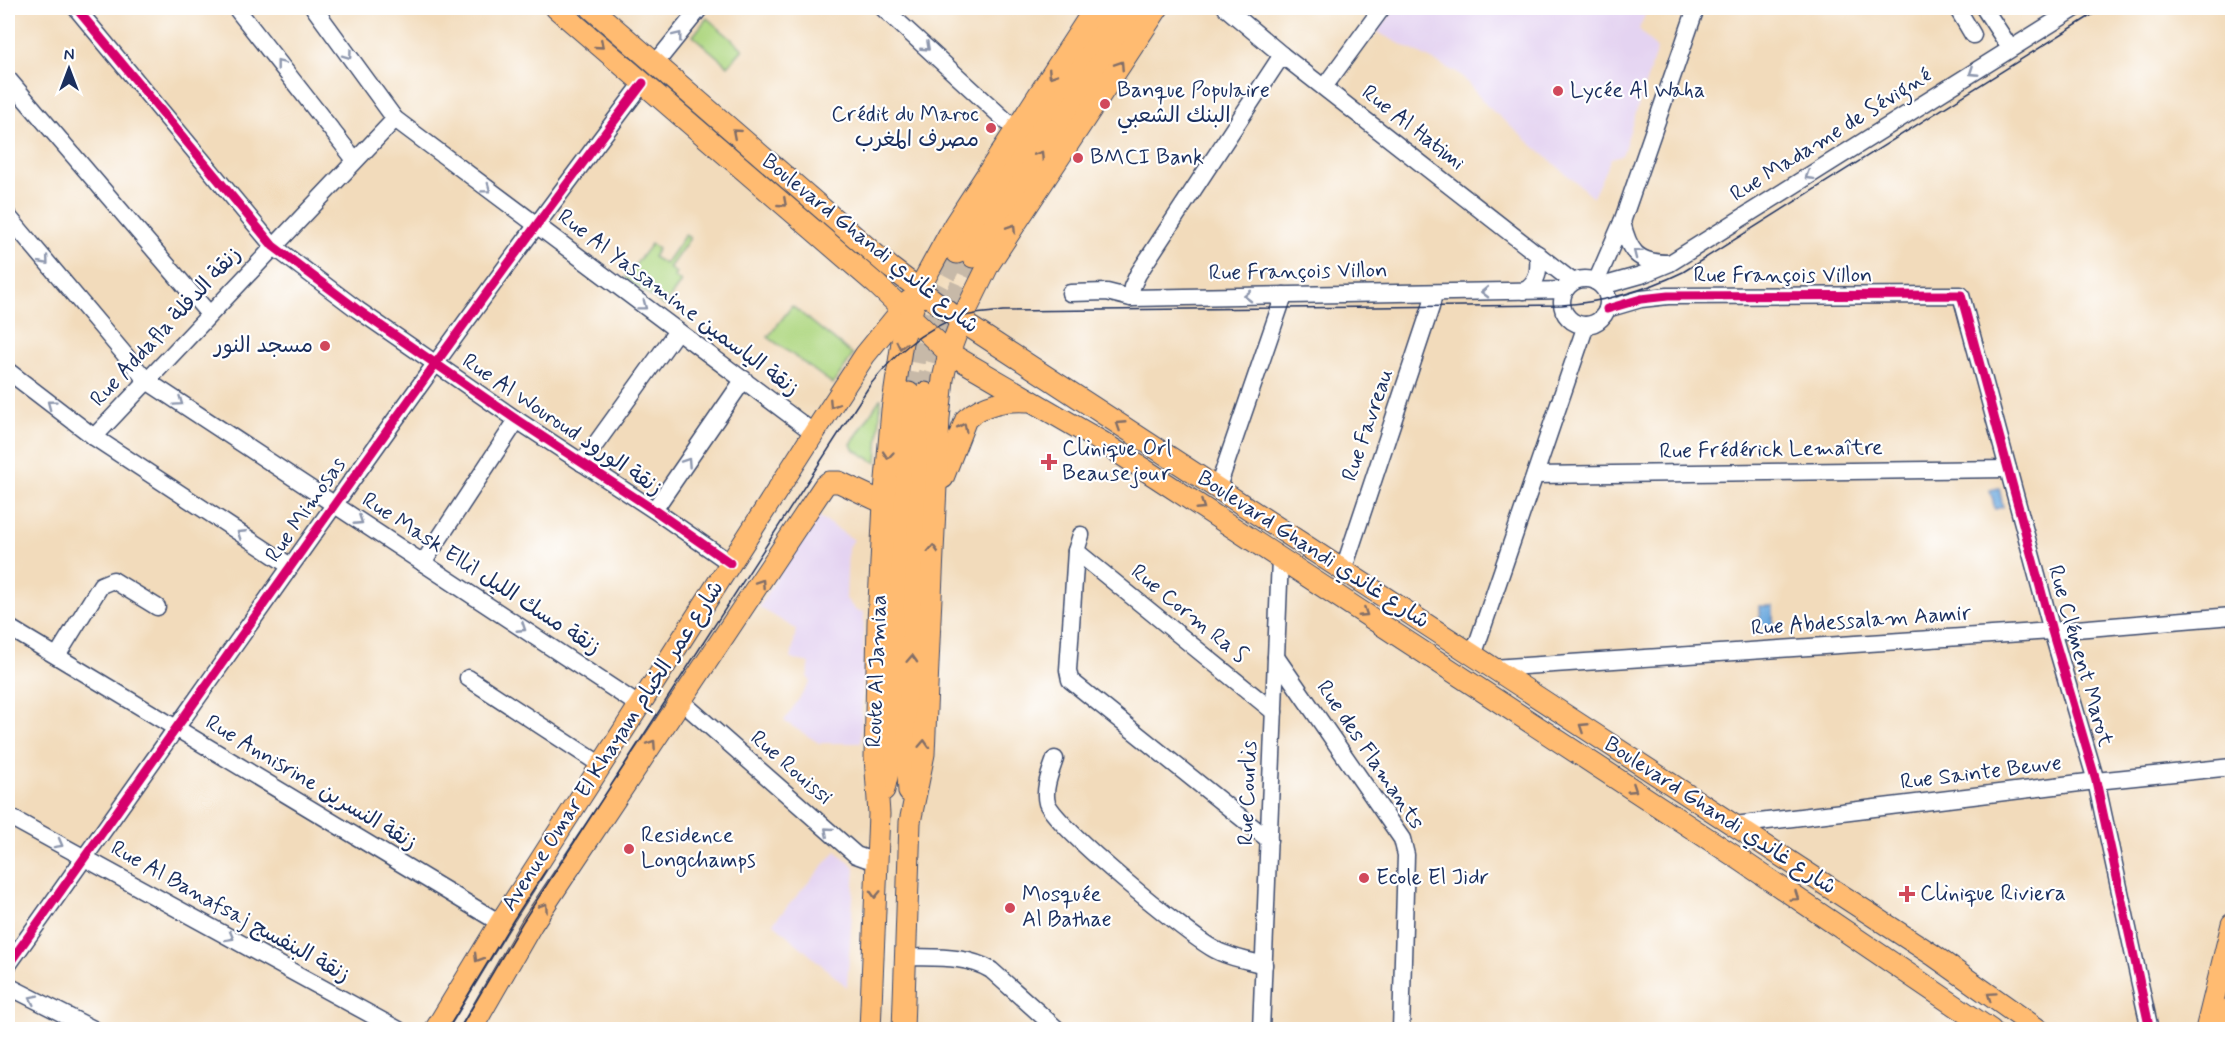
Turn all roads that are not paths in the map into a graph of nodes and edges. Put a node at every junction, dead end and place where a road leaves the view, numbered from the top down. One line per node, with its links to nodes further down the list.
1 (76, 8): 31 (street, Rue Al Wouroud زنقة الورود)
2 (236, 8): 27 (street, one-way to 2)
3 (314, 8): 25 (street, Rue Al Yassamine زنقة الياسمين, one-way to 25)
4 (556, 8): 23 (main road, Boulevard Ghandi شارع غاندي, one-way to 23)
5 (591, 8): 21 (main road, Boulevard Ghandi شارع غاندي)
6 (700, 8): 21 (street, one-way to 6)
7 (883, 8): 26 (street, one-way to 26)
8 (1095, 8): 26 (main road, one-way to 26)
9 (1118, 8): 10 (main road, one-way to 10)
10 (1137, 8)
11 (1158, 8): 46 (main road, one-way to 11)
12 (1226, 8): 20 (street, Rue Al Hatimi)
13 (1695, 8): 29 (street)
14 (1957, 8): 18 (street)
15 (1984, 8): 19 (street)
16 (2076, 8): 19 (street, Rue Madame de Sévigné)
17 (1377, 10): 24 (street)
18 (1973, 35)
19 (2010, 48): 33 (street, Rue Madame de Sévigné, one-way to 33)
20 (1282, 55): 24 (street, Rue Al Hatimi); 42 (street)
21 (655, 64): 36 (main road, Boulevard Ghandi شارع غاندي, one-way to 21)
22 (8, 79): 45 (street)
23 (643, 83): 30 (street, Rue Mimosas); 44 (main road, Boulevard Ghandi شارع غاندي, one-way to 44)
24 (1324, 87): 32 (street, Rue Al Hatimi)
25 (395, 119): 27 (street, Rue Addafla زنقة الدفلة); 30 (street, Rue Al Yassamine زنقة الياسمين, one-way to 30)
26 (1016, 130): 36 (main road)
27 (355, 160): 31 (street, Rue Addafla زنقة الدفلة)
28 (8, 216): 53 (street, Rue Mask Ellil زنقة مسك الليل, one-way to 53)
29 (1622, 222): 33 (street, one-way to 29); 34 (street)
30 (535, 225): 48 (street, Rue Al Yassamine زنقة الياسمين, one-way to 48); 50 (street, Rue Mimosas)
31 (273, 246): 45 (street, Rue Addafla زنقة الدفلة); 50 (street, Rue Al Wouroud زنقة الورود)
32 (1538, 254): 35 (street, Rue Al Hatimi); 37 (street)
33 (1670, 263): 34 (street, Rue Madame de Sévigné)
34 (1599, 284): 35 (street); 43 (street)
35 (1569, 286): 37 (street, Rue François Villon); 47 (street)
36 (919, 289): 44 (main road); 46 (main road, Boulevard Ghandi شارع غاندي)
37 (1524, 291): 39 (street, Rue François Villon, one-way to 39)
38 (1070, 293): 42 (street, Rue François Villon)
39 (1434, 293): 40 (street, Rue François Villon); 70 (street, Rue Favreau)
40 (1284, 295): 42 (street, Rue François Villon, one-way to 42); 61 (street)
41 (1961, 295): 43 (street, Rue François Villon); 59 (street, Rue Clément Marot)
42 (1131, 298)
43 (1606, 309): 47 (street)
44 (906, 312): 49 (main road, Boulevard Ghandi شارع غاندي); 56 (main road, Avenue Omar El Khayam شارع عمر الخيام, one-way to 56); 63 (main road, Route Al Jamiaa, one-way to 63)
45 (209, 314): 53 (street, Rue Addafla زنقة الدفلة)
46 (961, 321): 49 (main road); 61 (main road, Boulevard Ghandi شارع غاندي, one-way to 46)
47 (1586, 325): 60 (street)
48 (677, 331): 52 (street, Rue Al Yassamine زنقة الياسمين); 58 (street)
49 (949, 353): 54 (main road, Boulevard Ghandi شارع غاندي); 62 (main road)
50 (437, 364): 55 (street, Rue Al Wouroud زنقة الورود); 64 (street, Rue Mimosas)
51 (8, 371): 57 (street, one-way to 51)
52 (744, 379): 56 (street, Rue Al Yassamine زنقة الياسمين); 65 (street, one-way to 52)
53 (147, 381): 57 (street, Rue Addafla زنقة الدفلة); 64 (street, Rue Mask Ellil زنقة مسك الليل, one-way to 64)
54 (1028, 401): 62 (main road, one-way to 54); 66 (main road, Boulevard Ghandi شارع غاندي, one-way to 66)
55 (517, 420): 58 (street, Rue Al Wouroud زنقة الورود); 67 (street)
56 (814, 433): 68 (main road, Avenue Omar El Khayam شارع عمر الخيام)
57 (94, 437): 69 (street, one-way to 57)
58 (582, 463): 65 (street, Rue Al Wouroud زنقة الورود)
59 (2008, 469): 60 (street, Rue Frédérick Lemaître); 74 (street, Rue Clément Marot)
60 (1535, 475): 76 (street)
61 (1218, 487): 70 (main road, Boulevard Ghandi شارع غاندي)
62 (935, 502): 90 (main road, one-way to 62)
63 (884, 503): 80 (main road, Avenue Omar El Khayam شارع عمر الخيام, one-way to 63); 88 (main road, Route Al Jamiaa)
64 (333, 505): 67 (street, Rue Mask Ellil زنقة مسك الليل, one-way to 67); 69 (street, Rue Mimosas)
65 (654, 510): 68 (street, Rue Al Wouroud زنقة الورود)
66 (1280, 558): 77 (street, Rue Courlis); 111 (main road, Boulevard Ghandi شارع غاندي, one-way to 111)
67 (423, 562): 81 (street, Rue Mask Ellil زنقة مسك الليل, one-way to 81)
68 (730, 563): 81 (main road, Avenue Omar El Khayam شارع عمر الخيام)
69 (290, 566): 83 (street, Rue Mimosas)
70 (1343, 571): 76 (main road, Boulevard Ghandi شارع غاندي)
71 (158, 607): 75 (street)
72 (2232, 616): 74 (street, Rue Abdessalam Aamir)
73 (8, 627): 75 (street, Rue Annisrine زنقة النسرين)
74 (2052, 631): 78 (street, Rue Abdessalam Aamir); 87 (street, Rue Clément Marot)
75 (57, 656): 83 (street, Rue Annisrine زنقة النسرين)
76 (1473, 656): 78 (main road, Boulevard Ghandi شارع غاندي)
77 (1276, 657): 82 (street, Rue Courlis); 110 (street, Rue des Flamants)
78 (1493, 668): 91 (main road, Boulevard Ghandi شارع غاندي, one-way to 78)
79 (468, 678): 85 (street)
80 (681, 700): 94 (street, Rue Rouissi, one-way to 80); 105 (main road, Avenue Omar El Khayam شارع عمر الخيام, one-way to 80)
81 (640, 706): 85 (main road, Avenue Omar El Khayam شارع عمر الخيام)
82 (1274, 712): 92 (street, Rue Courlis); 92 (street, Rue Corm Ra S)
83 (177, 729): 93 (street, Rue Mimosas); 95 (street, Rue Annisrine زنقة النسرين)
84 (1055, 759): 99 (street)
85 (601, 765): 95 (main road, Avenue Omar El Khayam شارع عمر الخيام)
86 (2232, 767): 87 (street, Rue Sainte Beuve)
87 (2096, 782): 91 (street, Rue Sainte Beuve); 113 (street, Rue Clément Marot)
88 (879, 814): 90 (main road, one-way to 88); 94 (main road, Route Al Jamiaa)
89 (8, 816): 93 (street, Rue Al Banafsaj زنقة البنفسج, one-way to 93)
90 (910, 822): 97 (main road)
91 (1735, 825): 112 (main road, Boulevard Ghandi شارع غاندي, one-way to 91)
92 (1269, 840): 99 (street, Rue Courlis)
93 (84, 858): 98 (street, Rue Mimosas); 103 (street, Rue Al Banafsaj زنقة البنفسج, one-way to 103)
94 (877, 858): 106 (main road, Route Al Jamiaa, one-way to 106)
95 (500, 922): 104 (main road, Avenue Omar El Khayam شارع عمر الخيام, one-way to 104)
96 (2232, 924): 114 (main road)
97 (906, 957): 107 (main road); 108 (street)
98 (8, 965)
99 (1264, 965): 109 (street, Rue Courlis)
100 (8, 987): 102 (street, one-way to 100)
101 (2232, 1007): 115 (main road)
102 (95, 1029)
103 (399, 1029)
104 (435, 1029)
105 (471, 1029)
106 (870, 1029)
107 (903, 1029)
108 (1058, 1029)
109 (1261, 1029)
110 (1401, 1029)
111 (1991, 1029)
112 (2038, 1029)
113 (2150, 1029)
114 (2206, 1029)
115 (2227, 1029)

